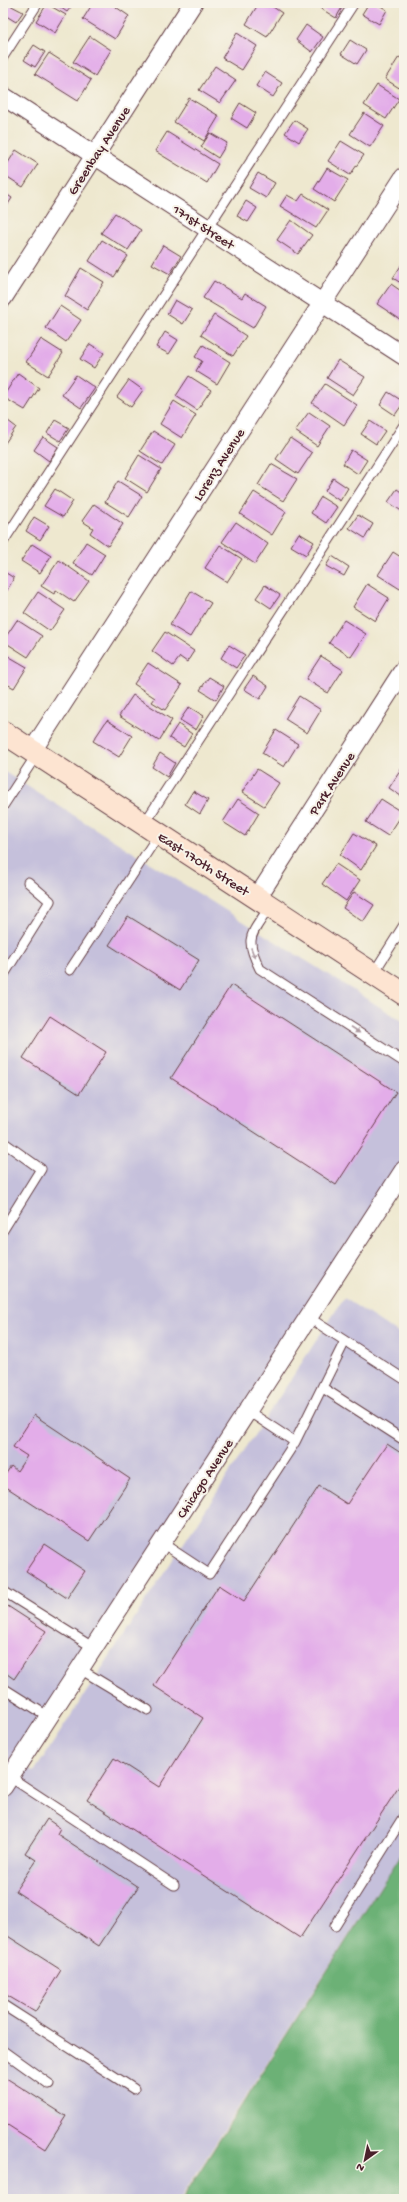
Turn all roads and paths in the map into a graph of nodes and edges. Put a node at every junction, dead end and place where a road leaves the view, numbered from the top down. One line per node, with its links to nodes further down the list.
1 (38, 3): 4 (lane)
2 (193, 3): 6 (street, Greenbay Avenue)
3 (354, 3): 8 (lane)
4 (3, 57)
5 (3, 96): 6 (street, 171st Street)
6 (94, 155): 8 (street, 171st Street); 9 (street, Greenbay Avenue)
7 (404, 177): 10 (street, Lorenz Avenue)
8 (207, 228): 10 (street, 171st Street); 13 (lane)
9 (3, 298)
10 (322, 303): 11 (street, 171st Street); 16 (street, Lorenz Avenue)
11 (404, 356)
12 (404, 425): 18 (lane)
13 (3, 542)
14 (404, 669): 20 (street, Park Avenue)
15 (3, 732): 16 (street, East 170th Street)
16 (34, 753): 17 (lane); 18 (street, East 170th Street)
17 (3, 806)
18 (152, 829): 20 (street, East 170th Street); 22 (lane)
19 (28, 882): 24 (lane)
20 (263, 902): 23 (street, East 170th Street); 26 (lane, one-way to 26)
21 (404, 925): 23 (lane)
22 (70, 970)
23 (373, 974): 25 (street, East 170th Street)
24 (3, 976)
25 (404, 994)
26 (404, 1062)
27 (3, 1142): 29 (lane)
28 (404, 1170): 30 (street, Chicago Avenue)
29 (3, 1230)
30 (308, 1317): 31 (lane); 34 (street, Chicago Avenue)
31 (345, 1341): 32 (lane); 33 (lane)
32 (404, 1379)
33 (323, 1388): 35 (lane); 36 (lane)
34 (248, 1411): 36 (lane); 37 (street, Chicago Avenue)
35 (404, 1440)
36 (295, 1442): 37 (lane)
37 (162, 1542): 39 (street, Chicago Avenue)
38 (3, 1591): 39 (lane)
39 (94, 1648): 40 (street, Chicago Avenue)
40 (80, 1669): 42 (lane); 43 (street, Chicago Avenue)
41 (3, 1688): 43 (lane)
42 (148, 1710)
43 (49, 1717): 44 (street, Chicago Avenue)
44 (6, 1782): 46 (lane)
45 (404, 1816): 47 (lane)
46 (174, 1885)
47 (335, 1926)
48 (3, 2004): 51 (lane)
49 (3, 2051): 50 (lane)
50 (49, 2084)
51 (134, 2089)

